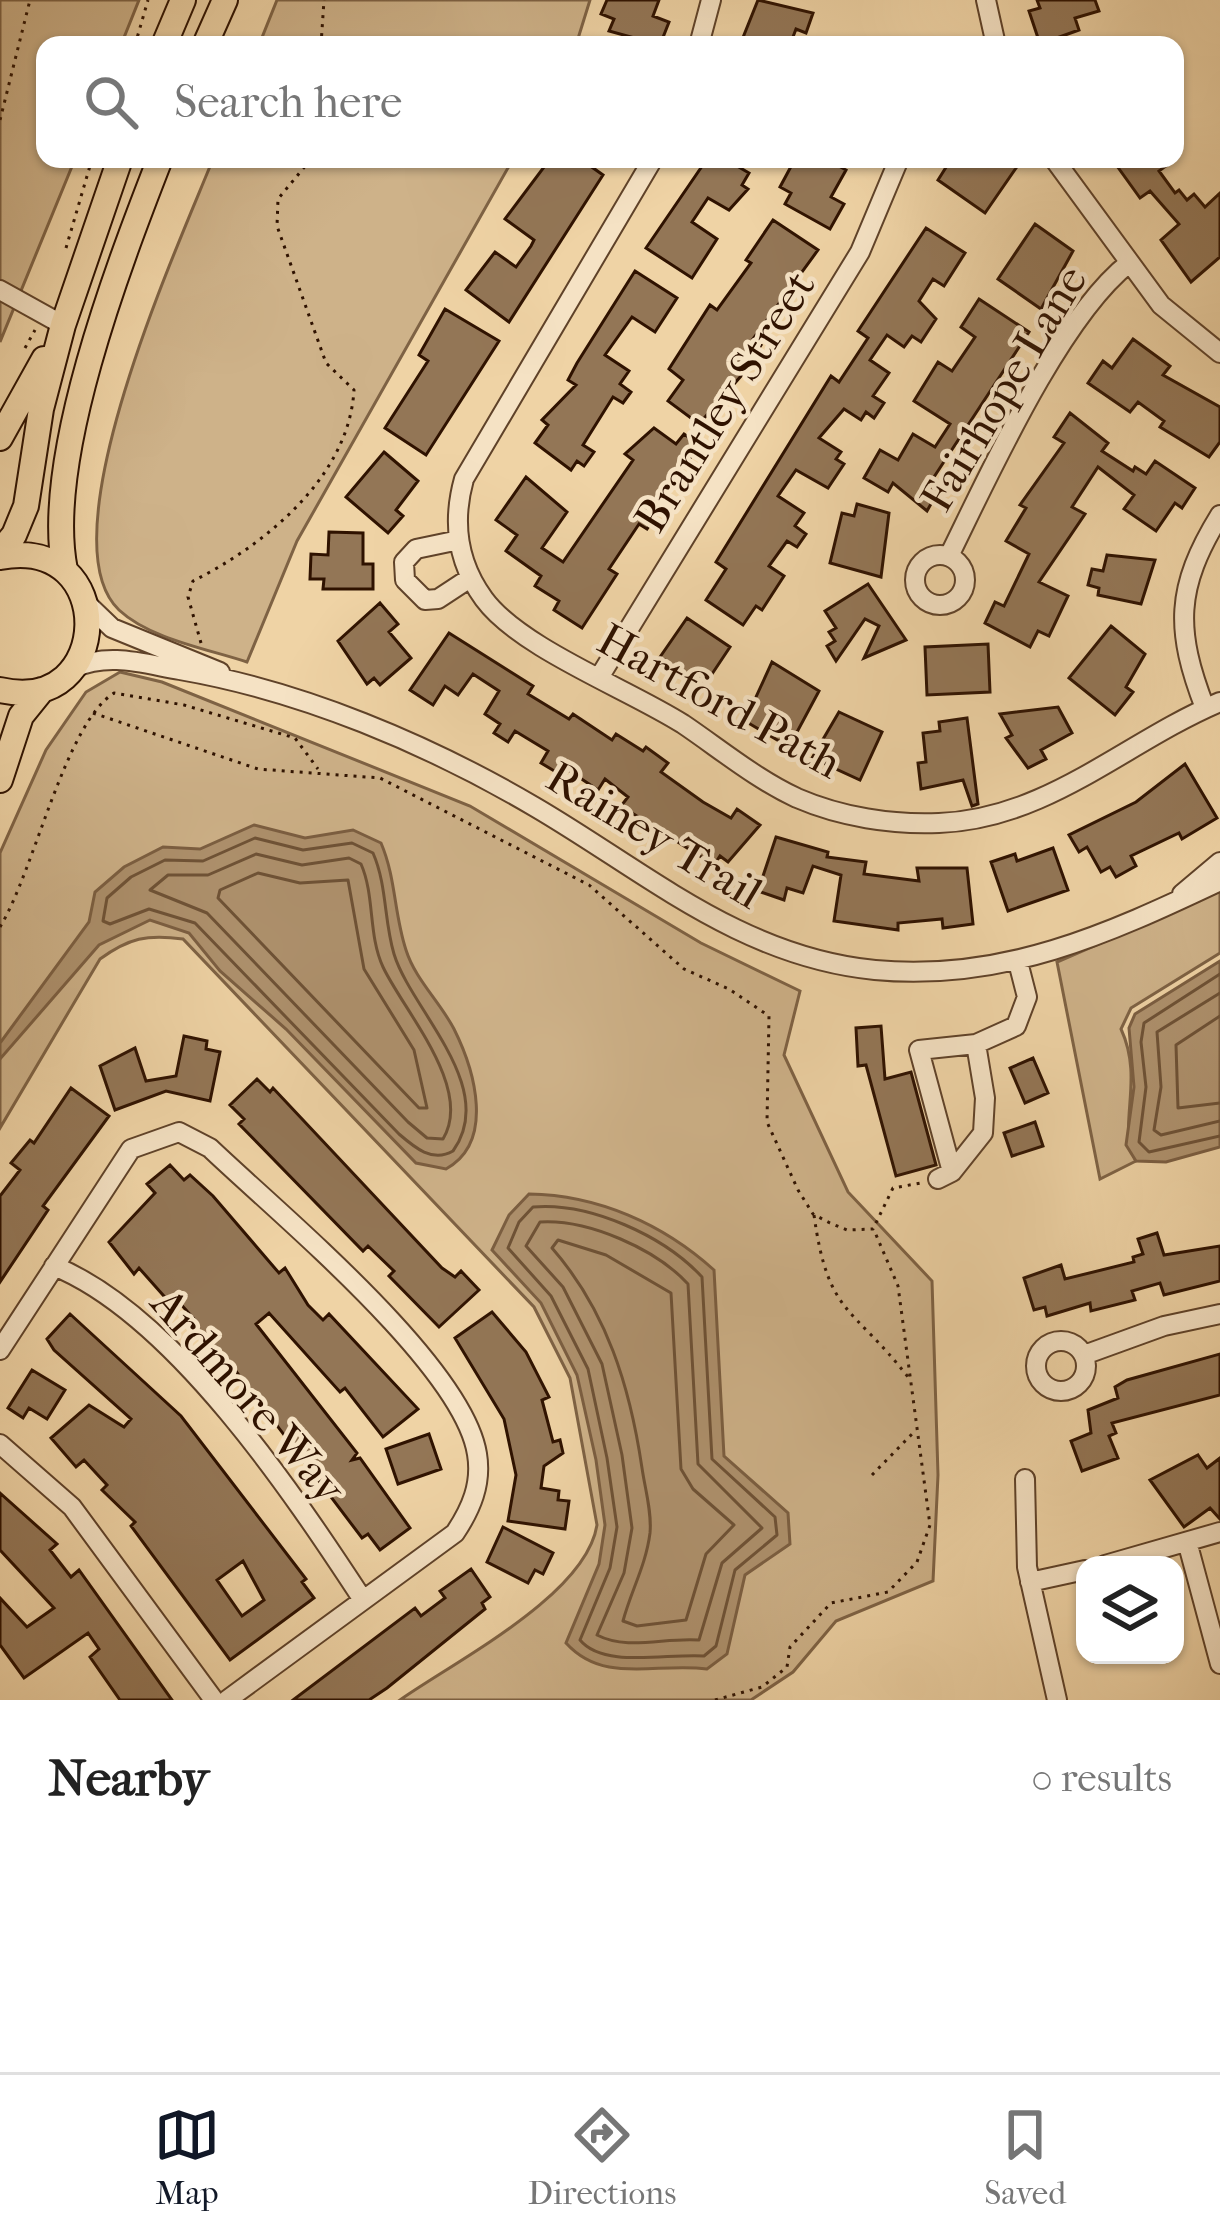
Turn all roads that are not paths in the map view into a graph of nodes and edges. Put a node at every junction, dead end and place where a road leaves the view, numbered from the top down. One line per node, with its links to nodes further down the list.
1 (183, 0): 5 (main road)
2 (225, 0): 6 (main road)
3 (711, 0): 7 (street)
4 (986, 0): 8 (street)
5 (168, 36)
6 (210, 36)
7 (701, 36)
8 (994, 36)
9 (116, 168): 16 (main road)
10 (157, 168): 23 (main road)
11 (648, 168): 20 (street, Hartford Path)
12 (895, 168): 27 (street, Brantley Street)
13 (1060, 168): 14 (street)
14 (1129, 263): 17 (street); 22 (street, Fairhope Lane)
15 (0, 290): 16 (street)
16 (52, 321): 18 (main road); 21 (main road)
17 (1220, 352)
18 (0, 438)
19 (1220, 515): 31 (street)
20 (459, 540): 24 (street, Hartford Path); 24 (street)
21 (0, 555): 23 (main road)
22 (949, 556)
23 (64, 570): 25 (main road)
24 (470, 578): 27 (street, Hartford Path)
25 (86, 602): 26 (main road); 28 (street, Rainey Trail)
26 (74, 668): 28 (street, Rainey Trail); 30 (main road)
27 (600, 676): 31 (street, Hartford Path)
28 (235, 680): 36 (street, Rainey Trail)
29 (0, 690): 30 (main road)
30 (42, 690): 32 (main road)
31 (1213, 705)
32 (0, 780)
33 (1220, 862): 35 (street, Rainey Trail)
34 (1220, 881): 35 (street, Rainey Trail)
35 (1182, 894): 36 (street, Rainey Trail)
36 (1018, 962): 37 (street)
37 (976, 1044): 37 (street)
38 (54, 1266): 40 (street); 49 (street, Ardmore Way); 49 (street)
39 (1220, 1314): 41 (street)
40 (0, 1350)
41 (1084, 1355)
42 (0, 1444): 51 (street)
43 (1024, 1478): 48 (street)
44 (1220, 1532): 45 (street)
45 (1188, 1545): 46 (street); 50 (street)
46 (1142, 1556)
47 (1076, 1572): 48 (street)
48 (1030, 1582): 53 (street)
49 (363, 1600): 52 (street)
50 (1220, 1664)
51 (214, 1700)
52 (227, 1700)
53 (1057, 1700)

